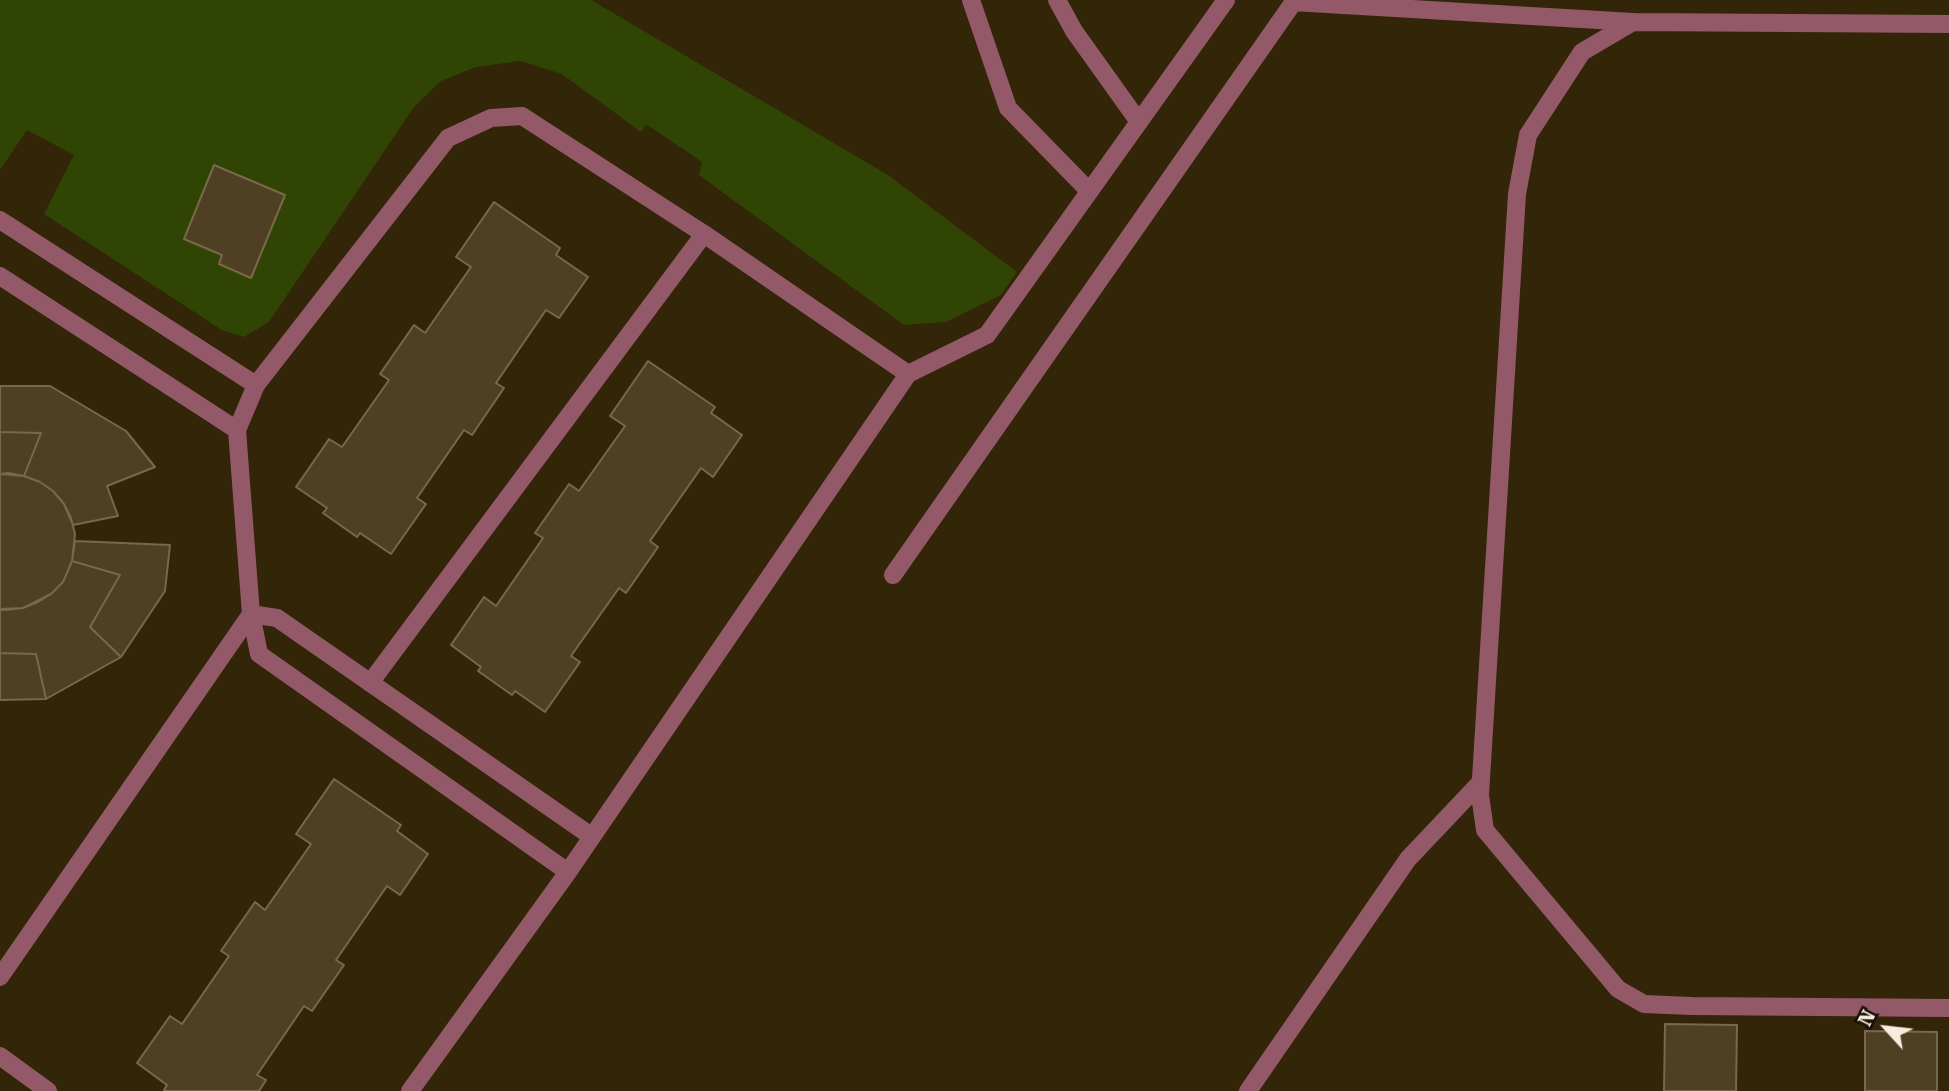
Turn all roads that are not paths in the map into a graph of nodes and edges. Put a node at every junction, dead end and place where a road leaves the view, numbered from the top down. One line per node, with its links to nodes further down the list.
1 (971, 0): 8 (lane)
2 (1057, 0): 7 (lane)
3 (1226, 0): 7 (lane)
4 (1294, 1): 5 (lane); 15 (lane)
5 (1633, 22): 6 (lane); 18 (lane)
6 (1949, 24)
7 (1139, 122): 8 (lane)
8 (1089, 191): 12 (lane)
9 (0, 220): 13 (lane)
10 (704, 234): 12 (lane); 13 (lane); 17 (lane)
11 (0, 276): 14 (lane)
12 (908, 374): 19 (lane)
13 (256, 385): 14 (lane)
14 (237, 430): 16 (lane)
15 (892, 575)
16 (251, 614): 17 (lane); 20 (lane); 21 (lane)
17 (370, 682): 19 (lane)
18 (1480, 783): 22 (lane); 26 (lane)
19 (591, 836): 20 (lane)
20 (568, 872): 25 (lane)
21 (0, 977)
22 (1949, 1008)
23 (0, 1056): 24 (lane)
24 (48, 1091)
25 (410, 1091)
26 (1248, 1091)

